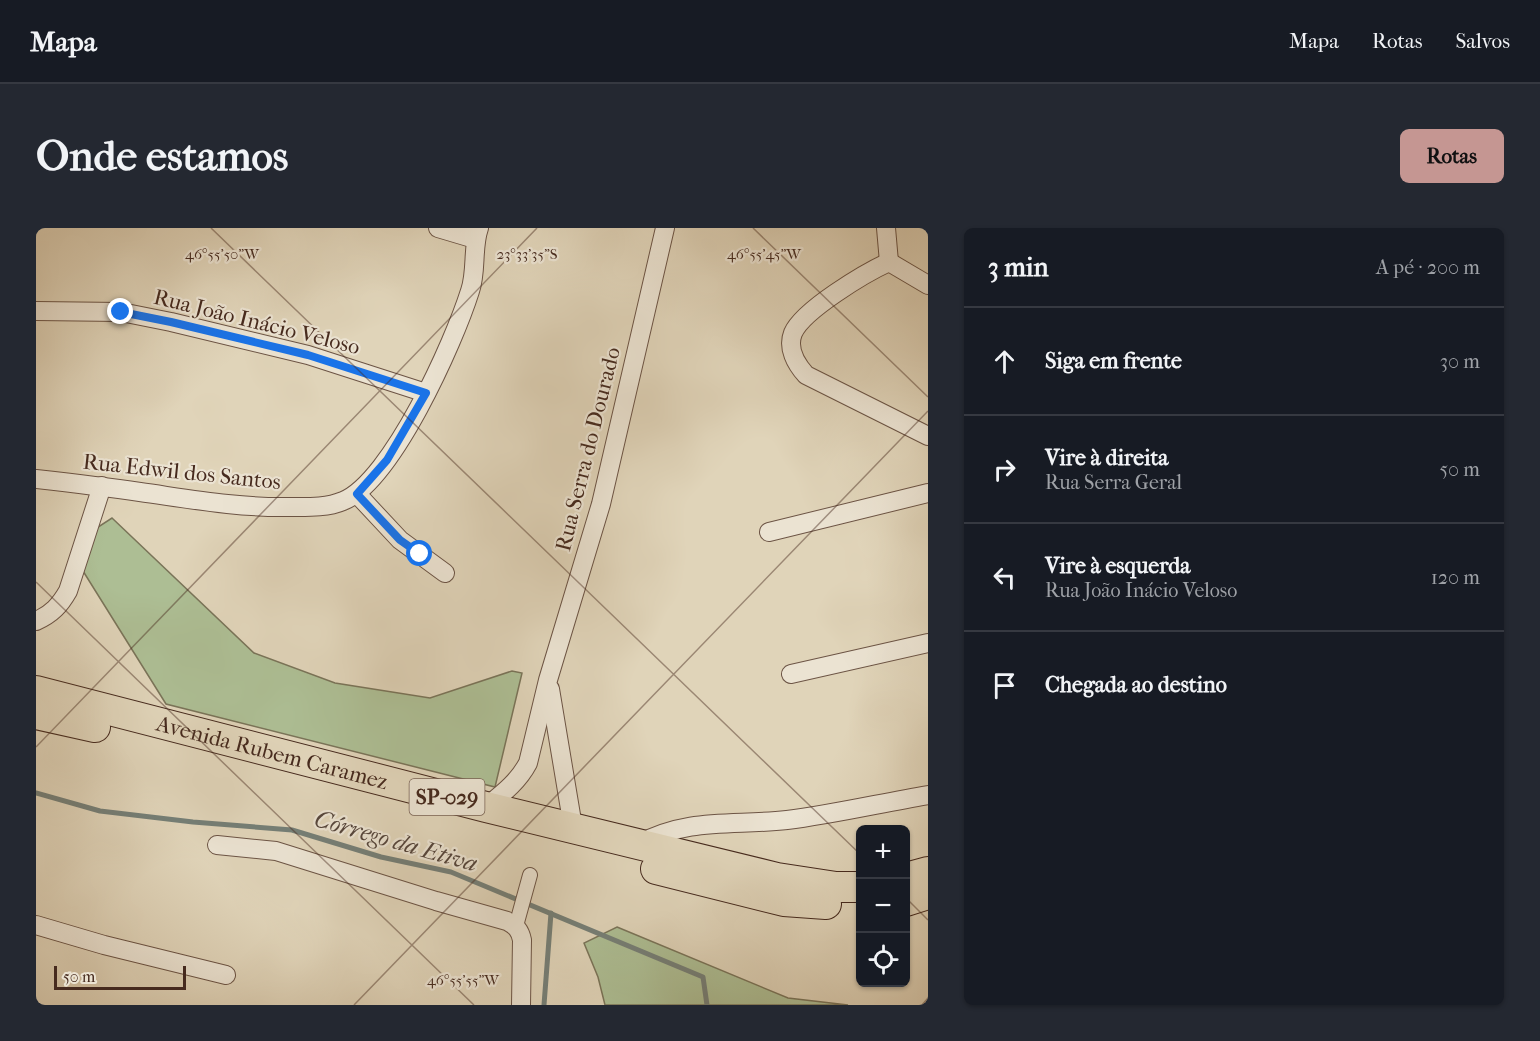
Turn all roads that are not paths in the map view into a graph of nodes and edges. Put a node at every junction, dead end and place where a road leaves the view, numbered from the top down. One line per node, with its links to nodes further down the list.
1 (438, 228): 4 (street)
2 (665, 228): 19 (street, Rua Serra do Dourado)
3 (886, 228): 5 (street)
4 (477, 234): 8 (street)
5 (889, 262): 6 (street); 9 (street)
6 (928, 285)
7 (36, 311): 8 (street, Rua João Inácio Veloso)
8 (426, 393): 13 (street)
9 (928, 436)
10 (36, 479): 11 (street, Rua Edwil dos Santos)
11 (102, 486): 13 (street, Rua Edwil dos Santos); 16 (street)
12 (928, 493): 14 (street)
13 (357, 494): 15 (street)
14 (769, 532)
15 (445, 573)
16 (36, 621)
17 (928, 643): 18 (street)
18 (791, 674)
19 (548, 680): 22 (street, Rua Serra do Dourado); 23 (street, Rua Serra do Dourado)
20 (36, 691): 25 (highway, Avenida Rubem Caramez / SP-029)
21 (36, 714): 35 (highway, Avenida Rubem Caramez / SP-029)
22 (533, 748): 23 (street); 25 (street, Rua Serra do Dourado)
23 (560, 749): 26 (street, Rua Serra do Dourado)
24 (928, 795): 27 (street)
25 (486, 807): 26 (highway, Avenida Rubem Caramez / SP-029)
26 (573, 826): 27 (highway, Avenida Rubem Caramez / SP-029)
27 (639, 844): 32 (highway, Avenida Rubem Caramez / SP-029)
28 (218, 845): 36 (street)
29 (928, 872): 30 (highway)
30 (910, 877)
31 (528, 881): 36 (street)
32 (856, 887)
33 (928, 894): 34 (highway)
34 (910, 900)
35 (856, 907)
36 (517, 920): 39 (street)
37 (36, 925): 38 (street)
38 (226, 975)
39 (521, 1005)

